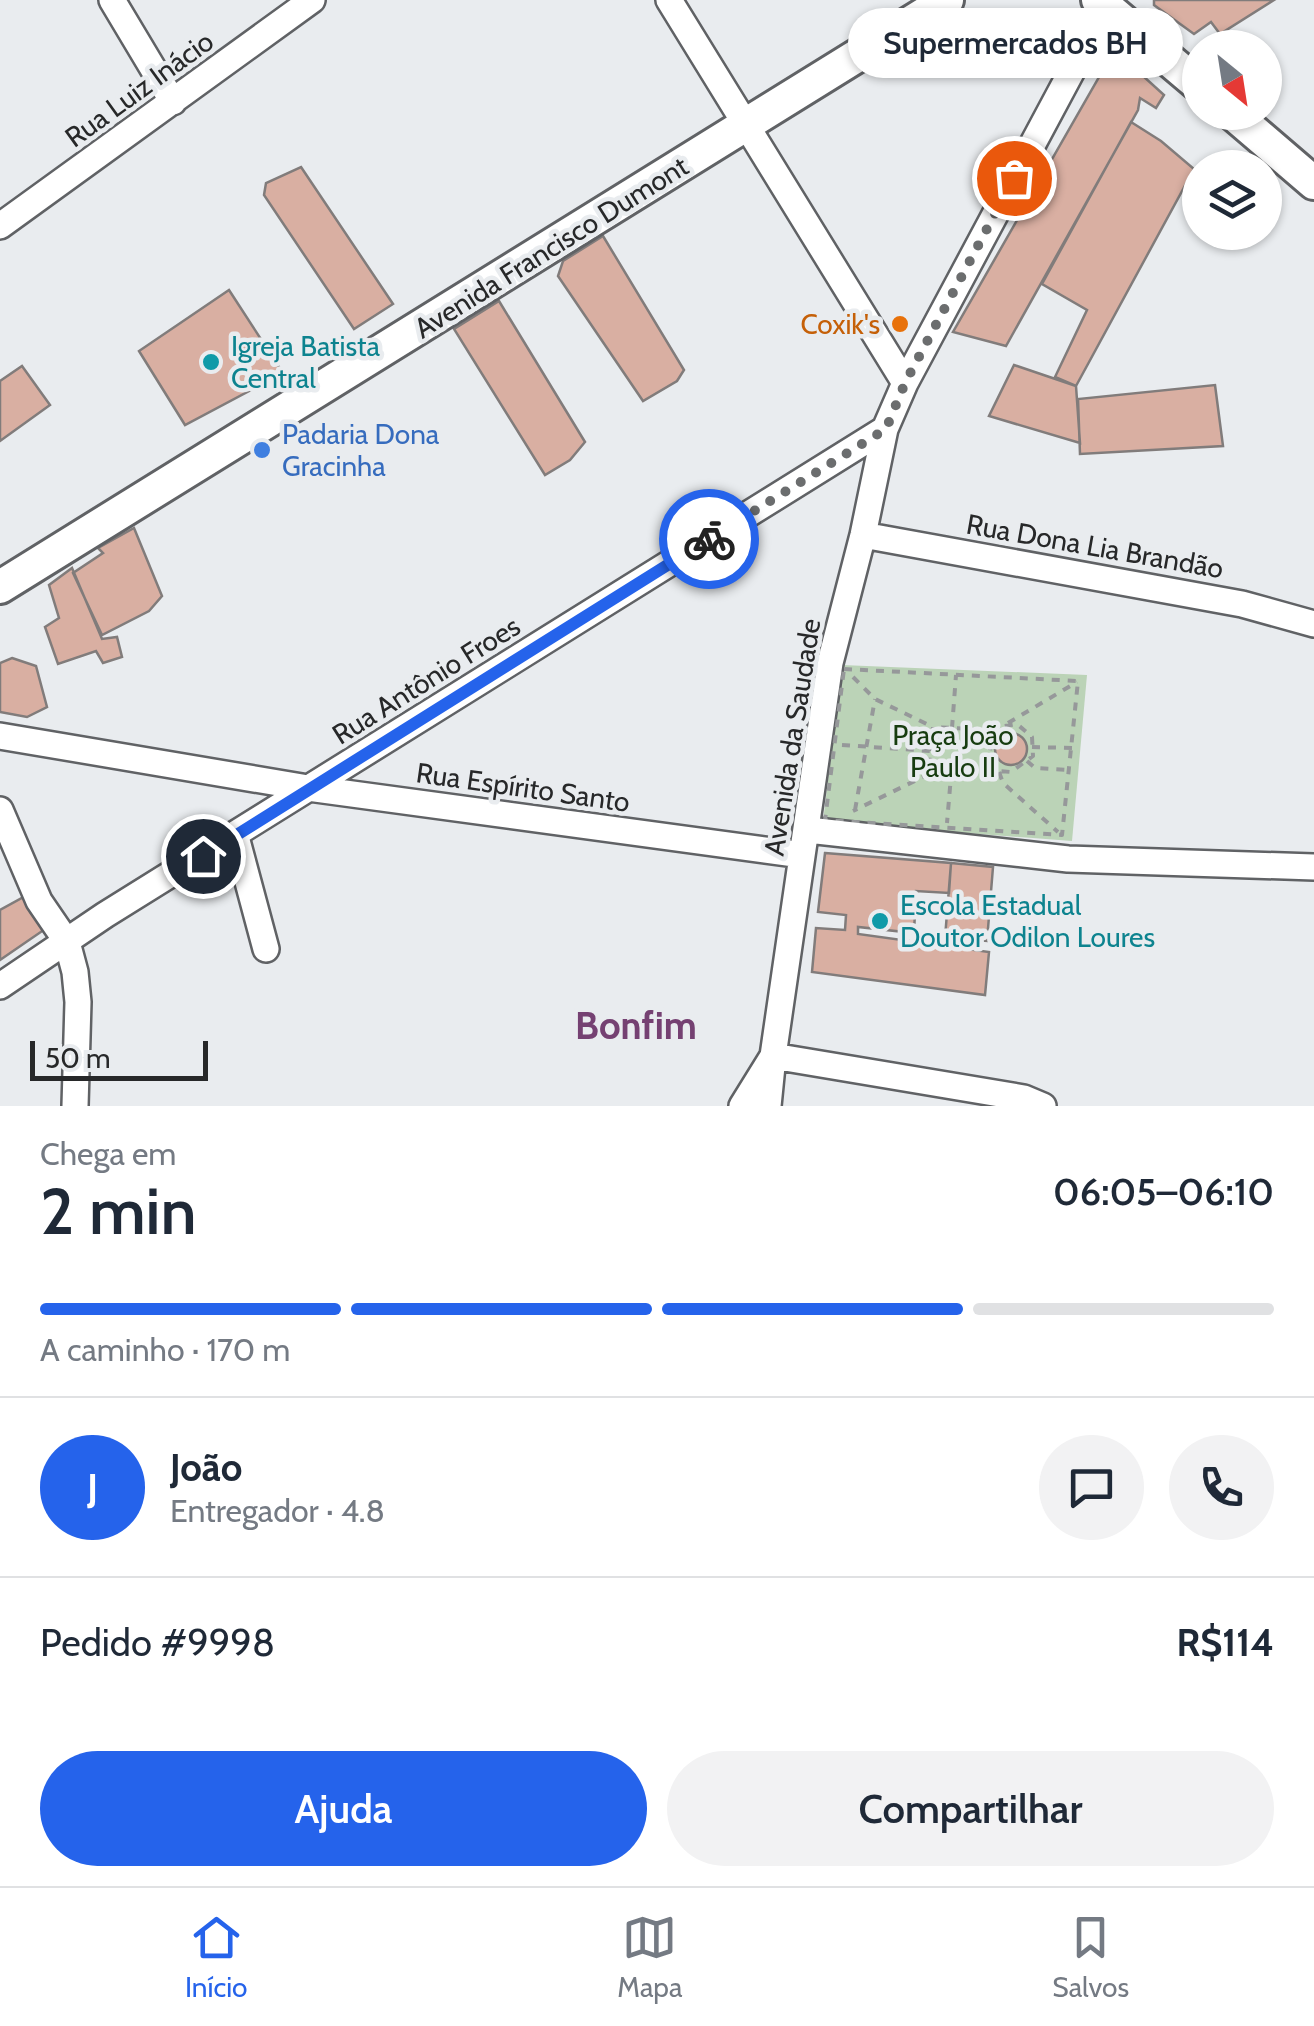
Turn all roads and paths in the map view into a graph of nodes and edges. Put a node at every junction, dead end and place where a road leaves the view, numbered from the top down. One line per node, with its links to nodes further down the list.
1 (112, 0): 7 (street)
2 (312, 0): 7 (street, Rua Luiz Inácio)
3 (669, 0): 8 (street)
4 (948, 0): 8 (street, Avenida Francisco Dumont)
5 (1102, 4): 6 (street); 12 (street, Avenida da Saudade)
6 (1182, 71)
7 (173, 102): 11 (street, Rua Luiz Inácio)
8 (747, 127): 12 (street); 15 (street, Avenida Francisco Dumont)
9 (1252, 130): 10 (street)
10 (1314, 183)
11 (5, 214)
12 (905, 383): 13 (street, Avenida da Saudade)
13 (886, 429): 14 (street, Avenida da Saudade); 37 (street, Rua Antônio Froes)
14 (863, 536): 16 (street, Rua Dona Lia Brandão); 26 (street, Avenida da Saudade)
15 (0, 586)
16 (1314, 624)
17 (844, 669): 18 (path); 20 (path); 26 (path)
18 (956, 674): 19 (path); 23 (path)
19 (1078, 681): 21 (path); 29 (path)
20 (876, 698): 22 (path); 27 (path)
21 (1004, 726): 24 (path); 28 (path)
22 (933, 727): 23 (path); 30 (path)
23 (952, 728): 24 (path)
24 (992, 733): 31 (path)
25 (0, 736): 37 (street, Rua Espírito Santo)
26 (827, 744): 27 (path); 41 (street, Avenida da Saudade); 41 (path)
27 (867, 747): 30 (path); 39 (path)
28 (1032, 747): 29 (path); 32 (path)
29 (1072, 748): 33 (path)
30 (931, 752): 35 (path)
31 (988, 760): 34 (path); 36 (path)
32 (1027, 762): 33 (path); 34 (path)
33 (1069, 770): 42 (path)
34 (999, 771): 42 (path)
35 (928, 774): 36 (path); 39 (path)
36 (951, 776): 40 (path)
37 (308, 788): 41 (street, Rua Espírito Santo); 43 (street, Rua Antônio Froes)
38 (0, 810): 45 (street)
39 (855, 810): 41 (path)
40 (947, 828): 41 (path); 42 (path)
41 (812, 835): 44 (street, Rua Espírito Santo); 48 (street, Avenida da Saudade)
42 (1062, 835)
43 (236, 837): 45 (street, Rua Antônio Froes); 46 (street)
44 (1314, 868)
45 (67, 942): 47 (street, Rua Antônio Froes); 49 (street)
46 (266, 949)
47 (0, 986)
48 (773, 1056): 50 (street, Avenida da Saudade); 51 (street); 52 (street)
49 (75, 1106)
50 (742, 1106)
51 (768, 1106)
52 (1043, 1106)

